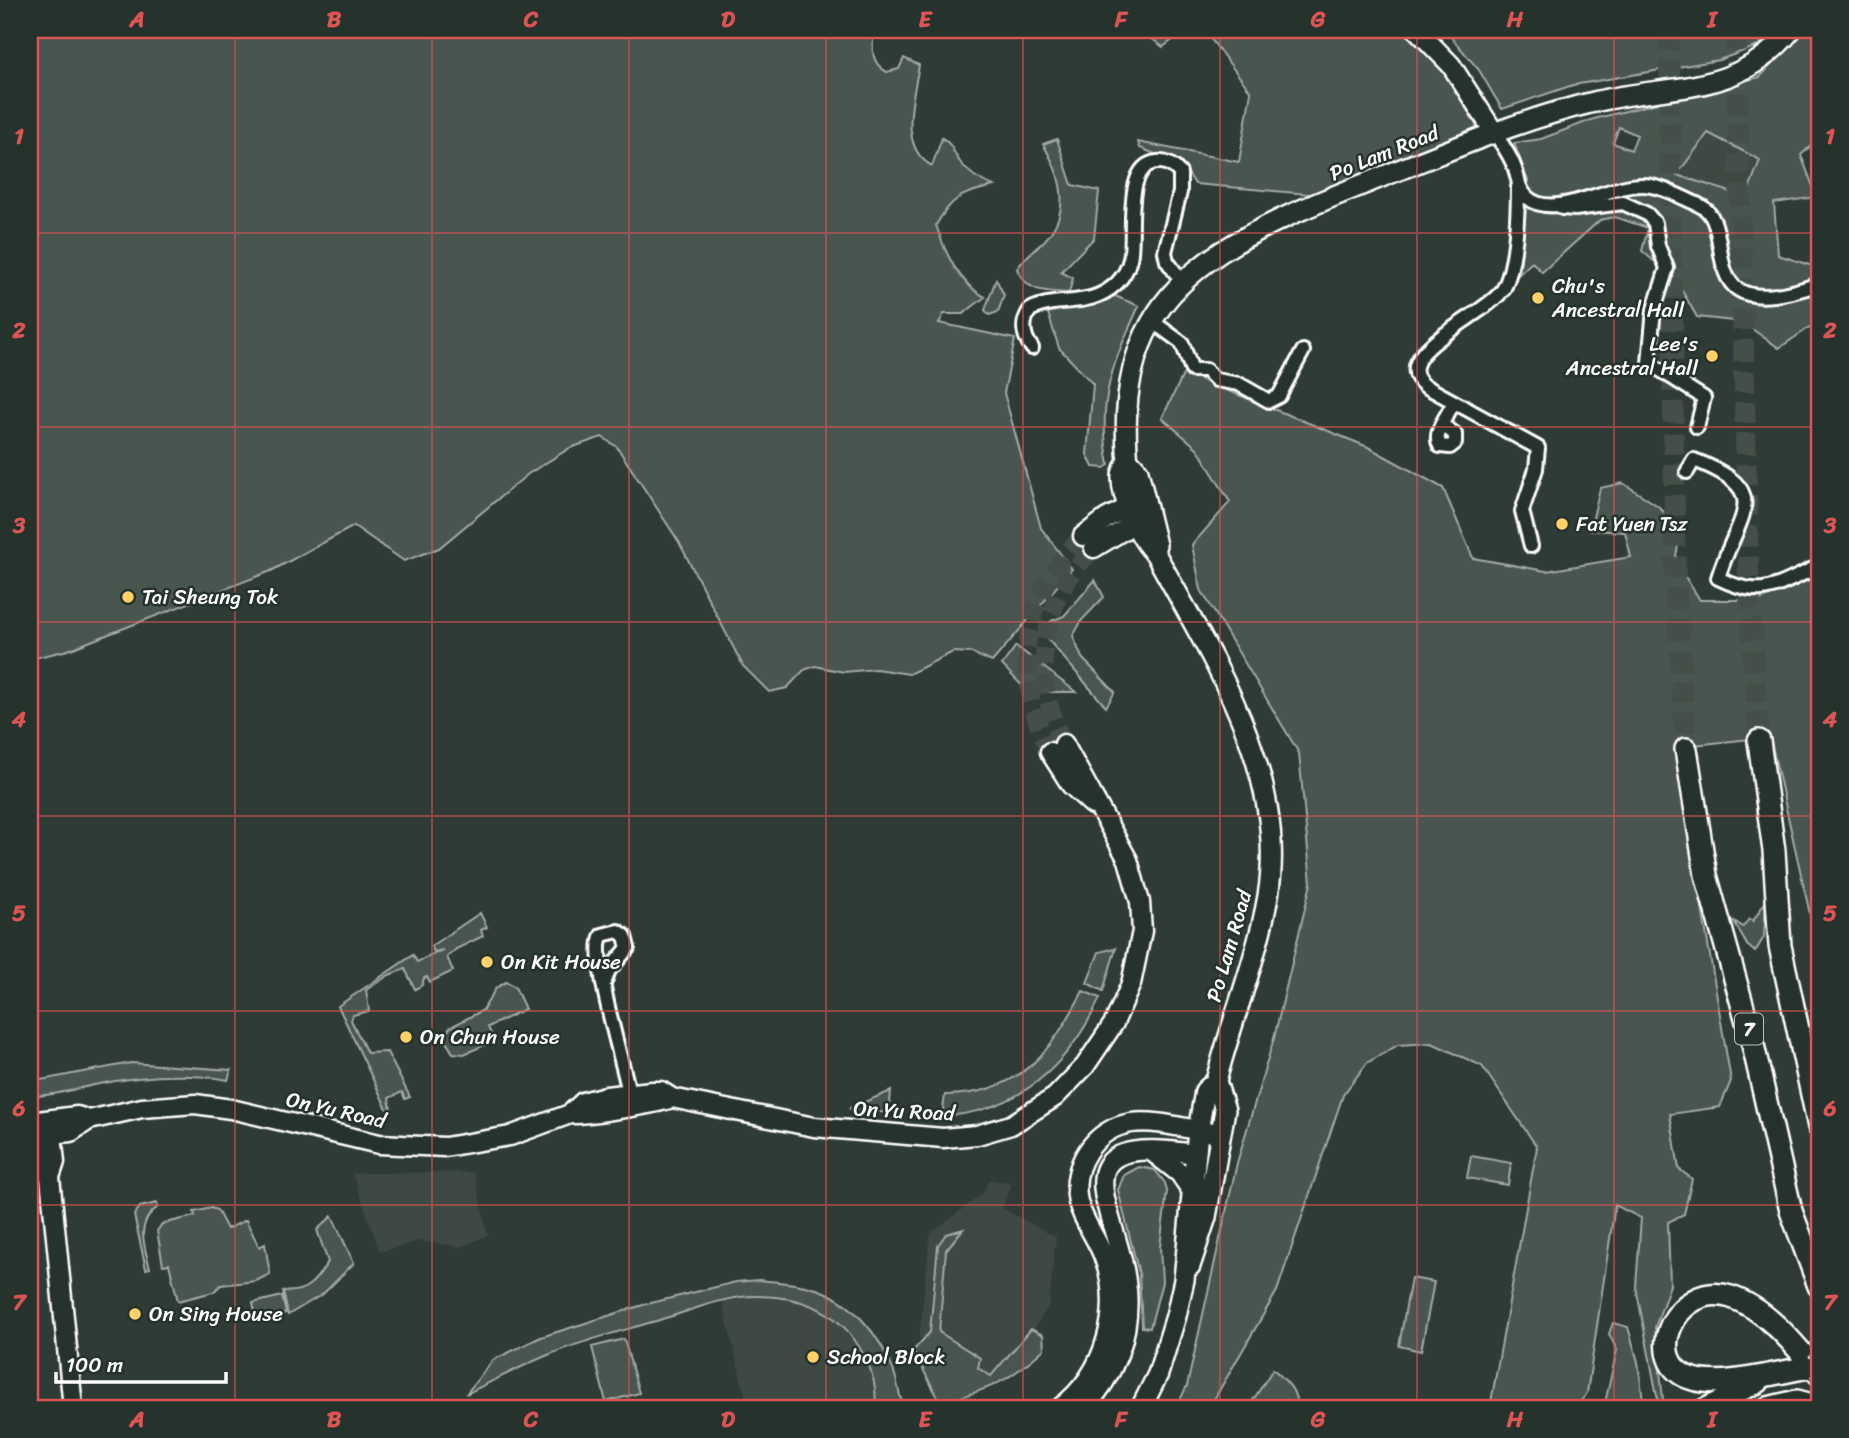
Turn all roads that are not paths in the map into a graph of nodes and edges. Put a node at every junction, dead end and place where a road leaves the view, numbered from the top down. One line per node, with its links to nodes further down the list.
1 (1417, 30): 3 (street)
2 (1791, 30): 3 (main road, Po Lam Road)
3 (1494, 132): 4 (street); 6 (main road, Po Lam Road)
4 (1518, 187): 5 (street); 11 (street)
5 (1557, 207): 7 (street); 13 (street)
6 (1183, 283): 8 (main road, Po Lam Road); 9 (street)
7 (1819, 284)
8 (1152, 321): 10 (street); 15 (main road, Po Lam Road)
9 (1032, 348)
10 (1303, 351)
11 (1454, 402): 12 (street); 17 (street)
12 (1442, 425)
13 (1696, 427)
14 (1687, 472): 18 (street)
15 (1134, 512): 16 (street); 28 (main road, Po Lam Road)
16 (1088, 542)
17 (1531, 546)
18 (1819, 570)
19 (1759, 741): 26 (highway, 7)
20 (1057, 748): 25 (street, On Yu Road)
21 (1686, 749): 33 (highway, 7)
22 (598, 950): 23 (street); 23 (street); 24 (street)
23 (618, 960): 24 (street)
24 (604, 984): 25 (street)
25 (626, 1099): 27 (street, On Yu Road)
26 (1819, 1127)
27 (40, 1128): 36 (street)
28 (1209, 1133): 30 (main road, Po Lam Road); 32 (main road, Po Lam Road); 37 (street)
29 (1152, 1151): 30 (street); 31 (main road); 38 (street)
30 (1195, 1154): 31 (main road, Po Lam Road)
31 (1191, 1189): 32 (main road, Po Lam Road)
32 (1184, 1280): 39 (main road, Po Lam Road)
33 (1819, 1286)
34 (1816, 1369): 34 (highway); 40 (street)
35 (1819, 1406): 41 (highway)
36 (73, 1408)
37 (1060, 1408)
38 (1084, 1408)
39 (1141, 1408)
40 (1705, 1408)
41 (1768, 1408)

